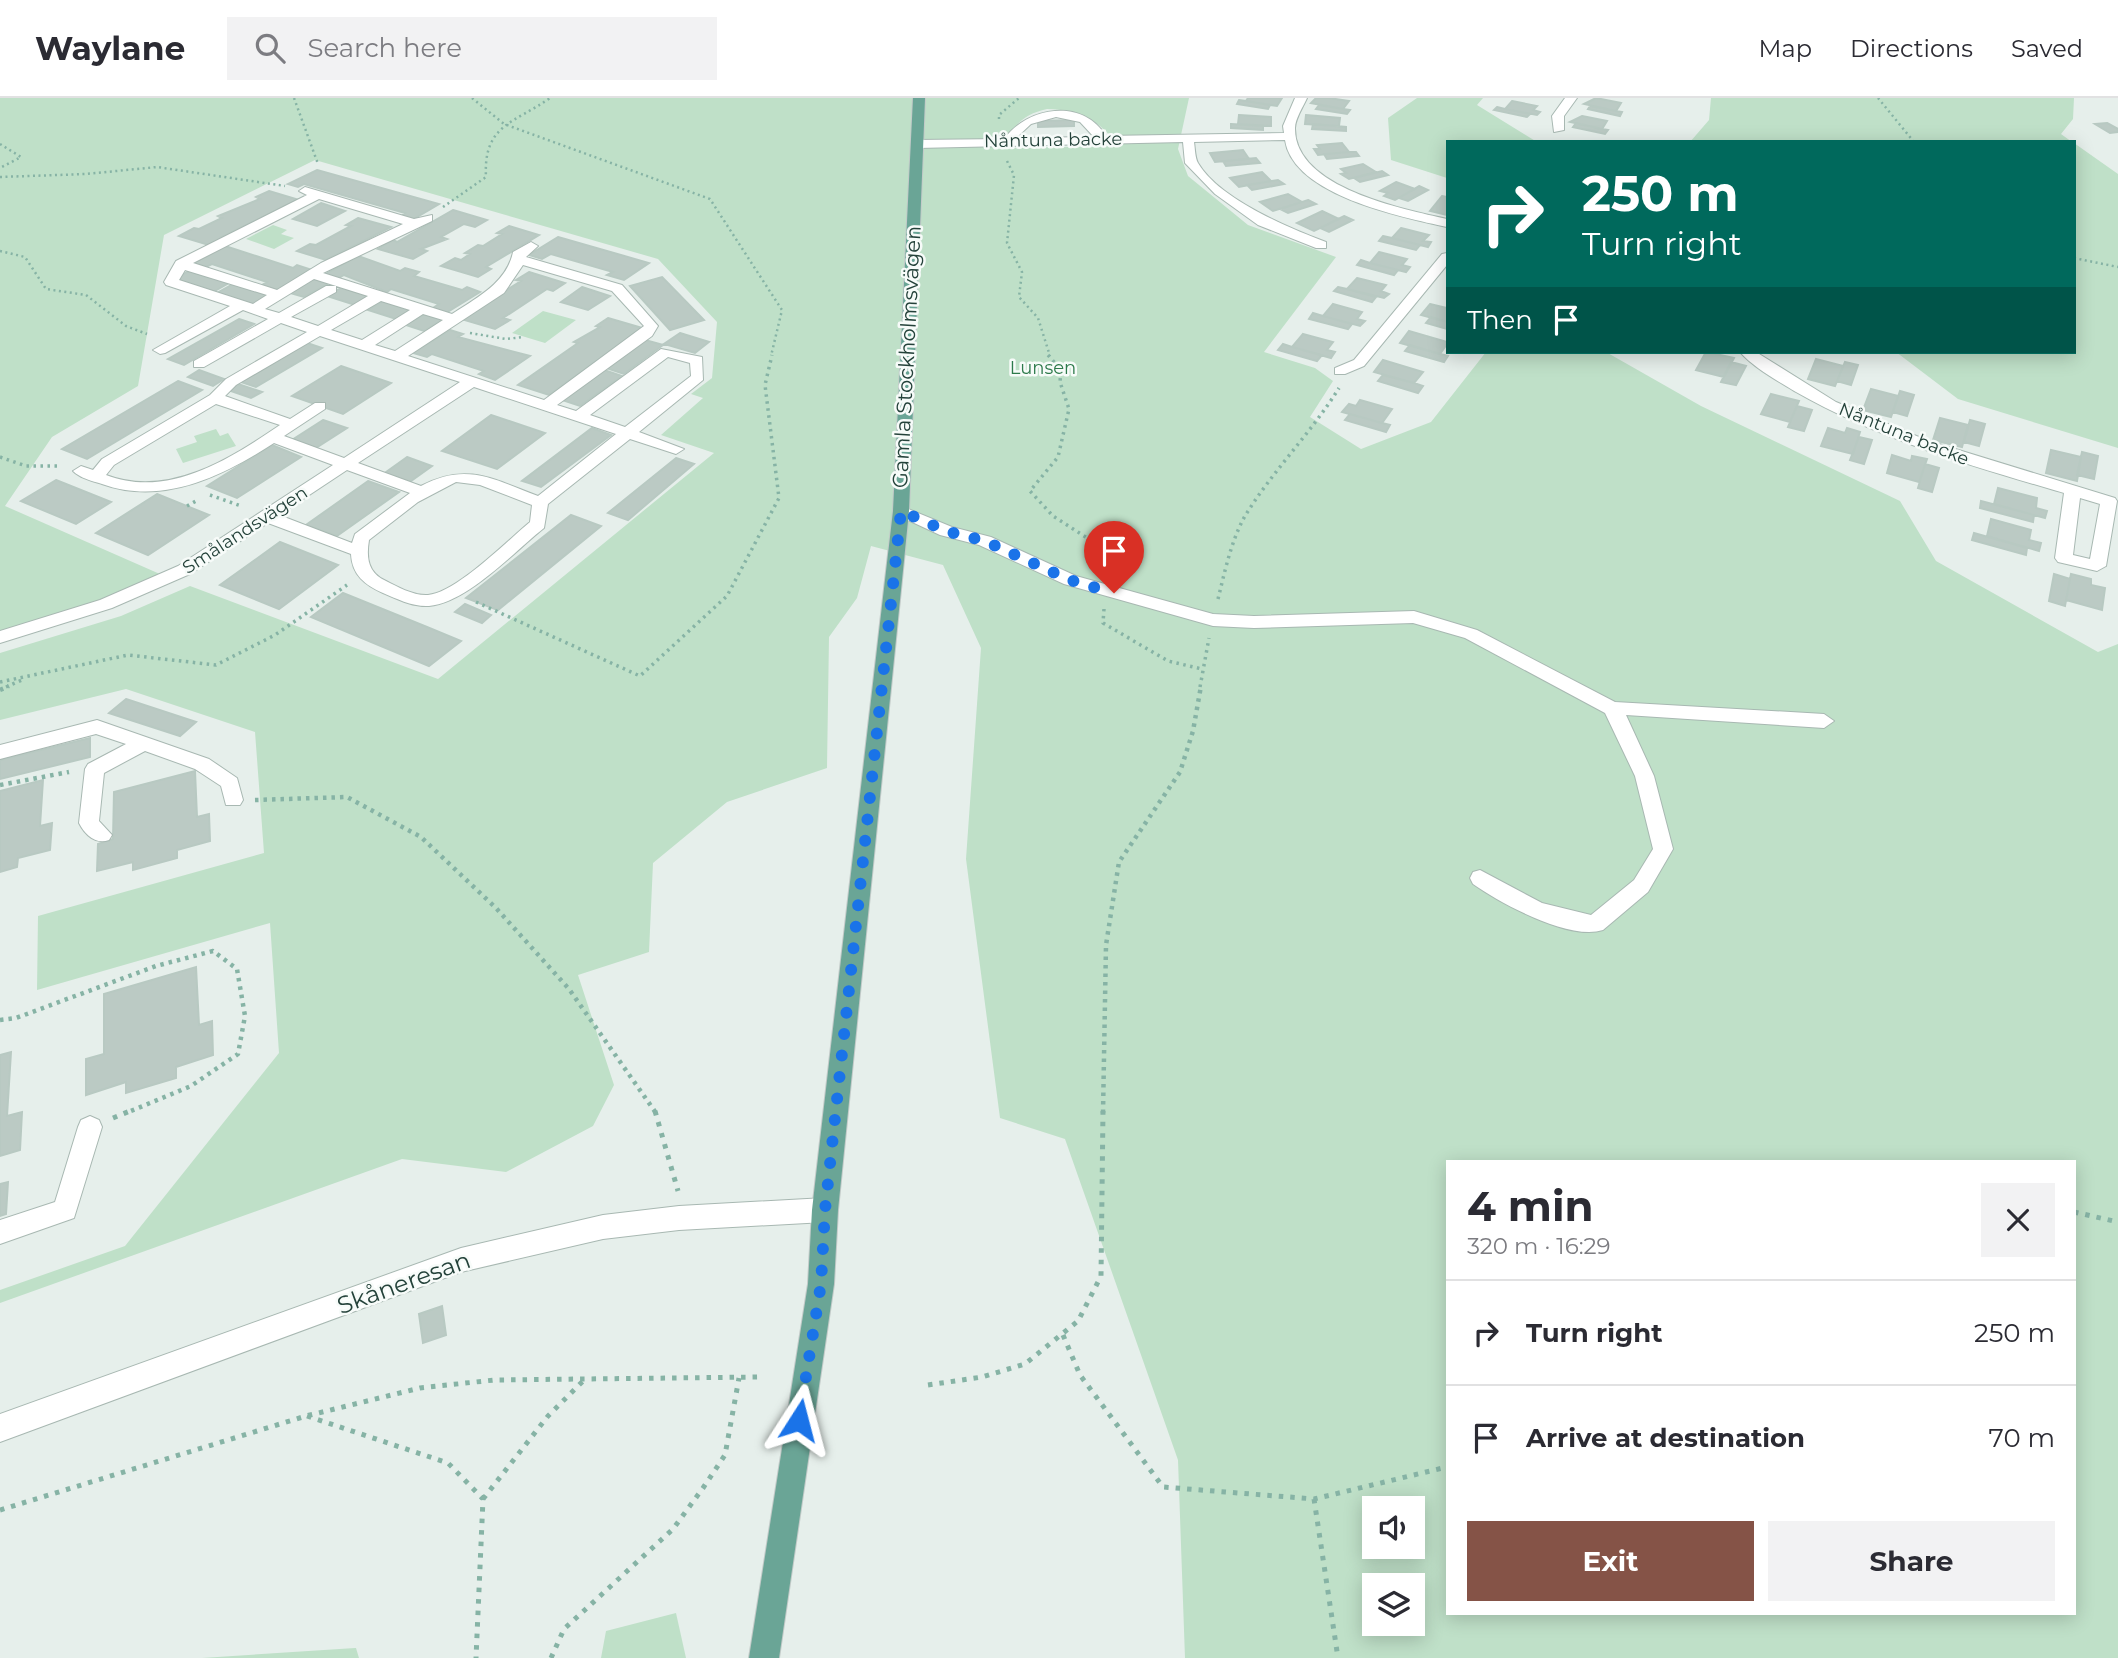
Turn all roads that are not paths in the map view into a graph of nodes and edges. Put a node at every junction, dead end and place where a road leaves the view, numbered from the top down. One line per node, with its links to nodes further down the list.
1 (919, 98): 9 (main road, Gamla Stockholmsvägen)
2 (1301, 98): 5 (street)
3 (1571, 98): 4 (street)
4 (1558, 130)
5 (1287, 136): 6 (street, Nåntuna backe); 14 (street)
6 (1188, 137): 7 (street, Nåntuna backe); 15 (street)
7 (1102, 140): 8 (street, Nåntuna backe); 8 (street)
8 (1003, 141): 9 (street, Nåntuna backe)
9 (917, 144): 50 (main road, Gamla Stockholmsvägen)
10 (303, 190): 11 (street)
11 (317, 195): 13 (street); 19 (street)
12 (427, 218): 13 (street)
13 (412, 223): 20 (street)
14 (1446, 223)
15 (1321, 245)
16 (531, 246): 18 (street)
17 (1446, 258): 34 (street)
18 (520, 260): 27 (street); 38 (street)
19 (181, 264): 22 (street); 24 (street)
20 (315, 275): 22 (street); 23 (street)
21 (331, 289): 26 (street)
22 (280, 295): 24 (street)
23 (379, 296): 25 (street); 28 (street)
24 (247, 308): 26 (street); 29 (street)
25 (421, 309): 27 (street); 30 (street)
26 (279, 319): 28 (street); 33 (street)
27 (447, 323): 32 (street)
28 (318, 332): 30 (street); 36 (street)
29 (166, 346)
30 (363, 346): 32 (street)
31 (1750, 354): 46 (street, Nåntuna backe)
32 (396, 357): 35 (street)
33 (199, 364)
34 (1340, 371)
35 (471, 382): 38 (street); 44 (street, Smålandsvägen)
36 (215, 398): 40 (street); 45 (street)
37 (320, 406): 40 (street)
38 (546, 406): 39 (street)
39 (578, 417): 41 (street); 41 (street)
40 (291, 424): 42 (street)
41 (628, 433): 43 (street); 49 (street)
42 (271, 437): 44 (street); 45 (street)
43 (676, 449)
44 (346, 464): 47 (street); 51 (street, Smålandsvägen)
45 (198, 480): 48 (street)
46 (2073, 490)
47 (423, 492): 49 (street); 52 (street)
48 (209, 494)
49 (540, 502): 52 (street)
50 (901, 511): 54 (street); 62 (main road, Gamla Stockholmsvägen)
51 (268, 517): 52 (street); 53 (street, Smålandsvägen)
52 (358, 551)
53 (0, 637)
54 (1612, 708): 55 (street); 60 (street)
55 (1824, 720)
56 (146, 742): 57 (street); 58 (street); 59 (street)
57 (0, 752)
58 (233, 800)
59 (102, 835)
60 (1480, 878)
61 (90, 1127): 63 (street)
62 (825, 1210): 64 (street, Skåneresan); 65 (main road, Gamla Stockholmsvägen)
63 (0, 1232)
64 (0, 1428)
65 (764, 1658)

